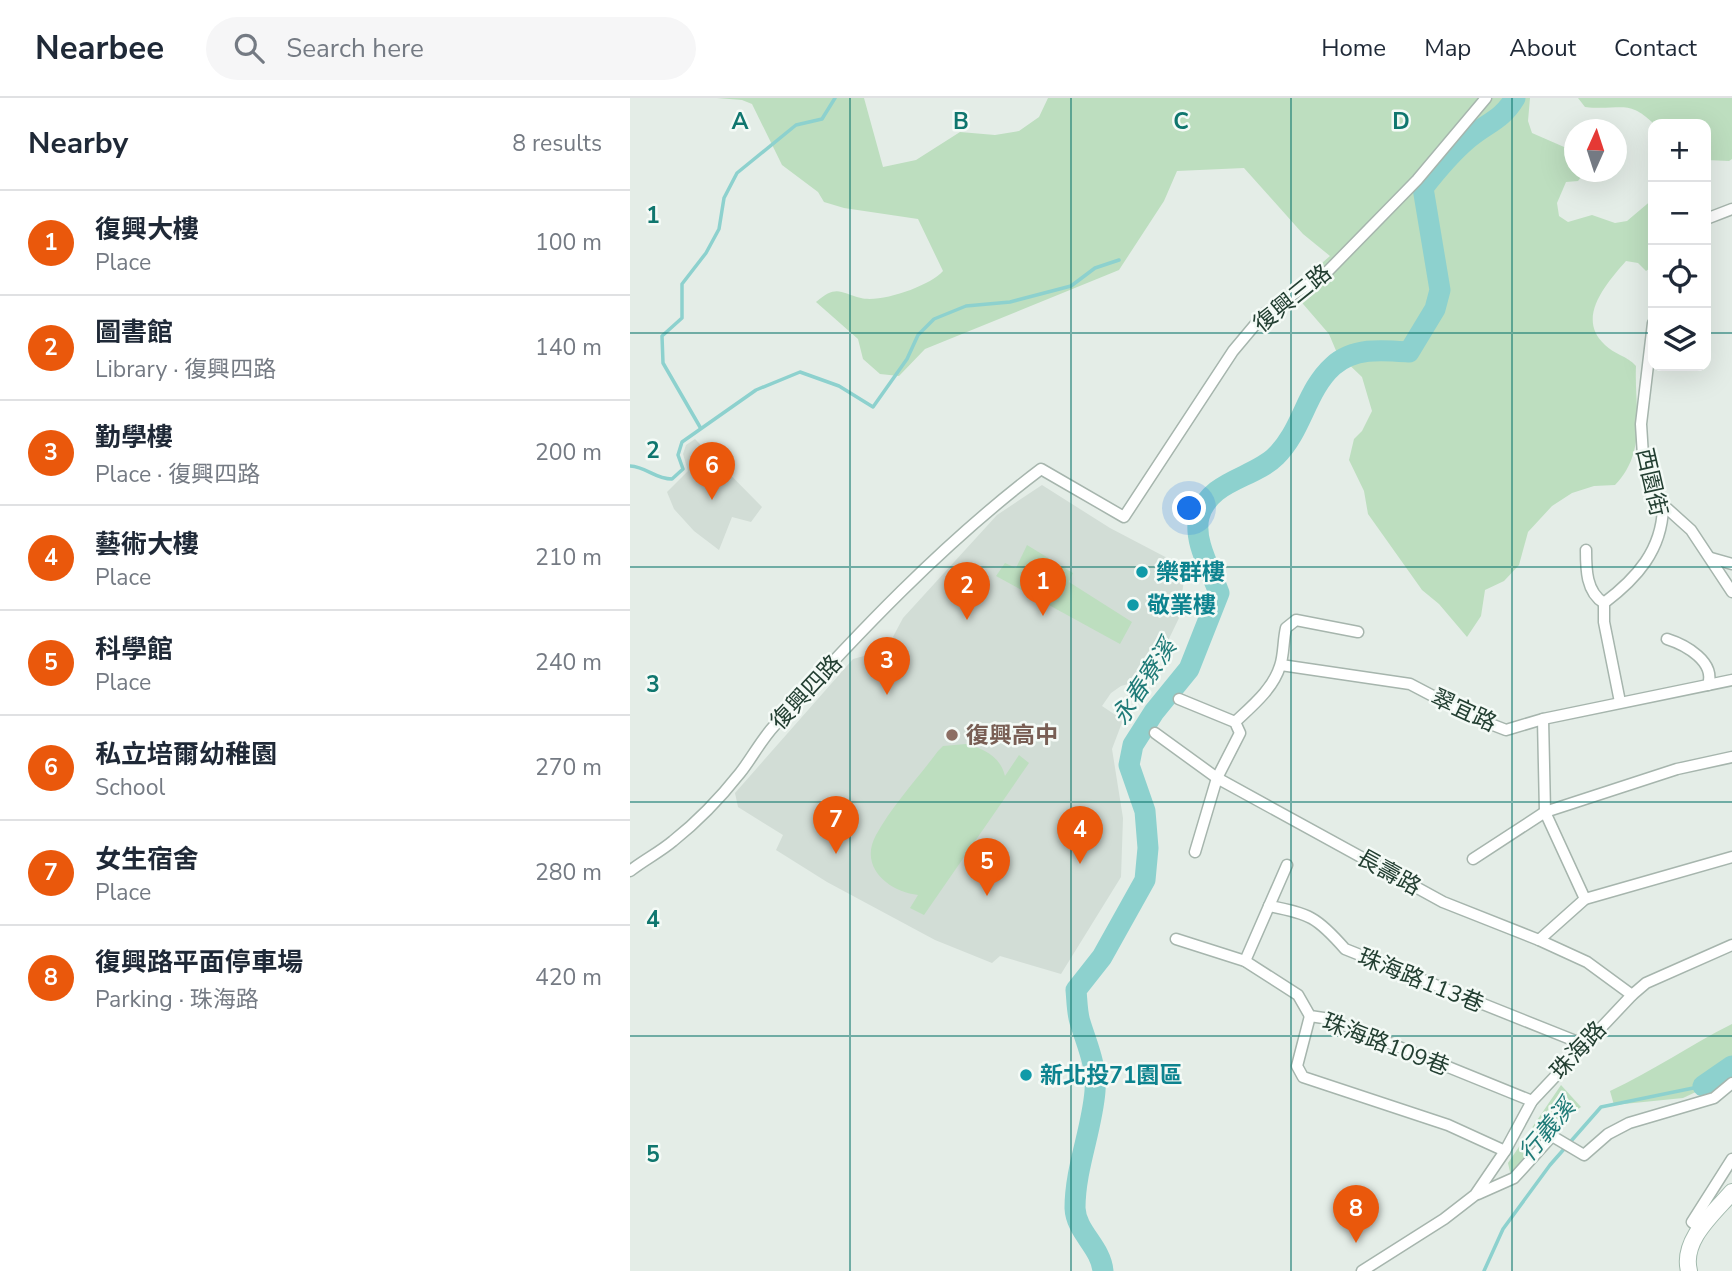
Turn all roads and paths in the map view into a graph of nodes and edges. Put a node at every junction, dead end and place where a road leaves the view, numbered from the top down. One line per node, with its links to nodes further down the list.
1 (1486, 98): 6 (street, 復興三路)
2 (1732, 209): 3 (street)
3 (1711, 217)
4 (1648, 365): 5 (street, 西園街)
5 (1662, 507): 8 (street); 11 (street, 西園街)
6 (1124, 517): 29 (street, 復興四路)
7 (1586, 550): 11 (street)
8 (1711, 558): 9 (street); 10 (street)
9 (1732, 564)
10 (1732, 592)
11 (1604, 603): 18 (street)
12 (1358, 632): 14 (street)
13 (1667, 639): 16 (street)
14 (1281, 665): 19 (street, 翠宜路); 20 (street)
15 (1732, 680): 16 (street, 翠宜路)
16 (1708, 685): 18 (street, 翠宜路)
17 (1179, 699): 20 (street)
18 (1620, 702): 19 (street, 翠宜路)
19 (1543, 719): 24 (street)
20 (1235, 722): 23 (street)
21 (1155, 733): 23 (street, 長壽路)
22 (1732, 757): 24 (street)
23 (1217, 778): 25 (street); 33 (street, 長壽路)
24 (1545, 812): 27 (street); 30 (street)
25 (1195, 852)
26 (1732, 857): 30 (street)
27 (1473, 859)
28 (1287, 865): 31 (street)
29 (630, 871)
30 (1585, 899): 33 (street)
31 (1269, 906): 35 (street); 38 (street, 珠海路113巷)
32 (1176, 939): 35 (street, 珠海路109巷)
33 (1539, 940): 36 (street, 長壽路)
34 (1732, 945): 36 (street, 珠海路)
35 (1245, 961): 37 (street, 珠海路109巷)
36 (1632, 995): 38 (street, 珠海路)
37 (1310, 1016): 40 (street, 珠海路109巷); 41 (street)
38 (1583, 1044): 40 (street, 珠海路)
39 (1732, 1083): 44 (street)
40 (1532, 1101): 41 (street, 珠海路)
41 (1505, 1151): 44 (street, 珠海路)
42 (1732, 1159): 45 (street)
43 (1732, 1192): 45 (street)
44 (1475, 1195): 46 (street, 珠海路)
45 (1701, 1229): 47 (street)
46 (1362, 1271)
47 (1689, 1271)

